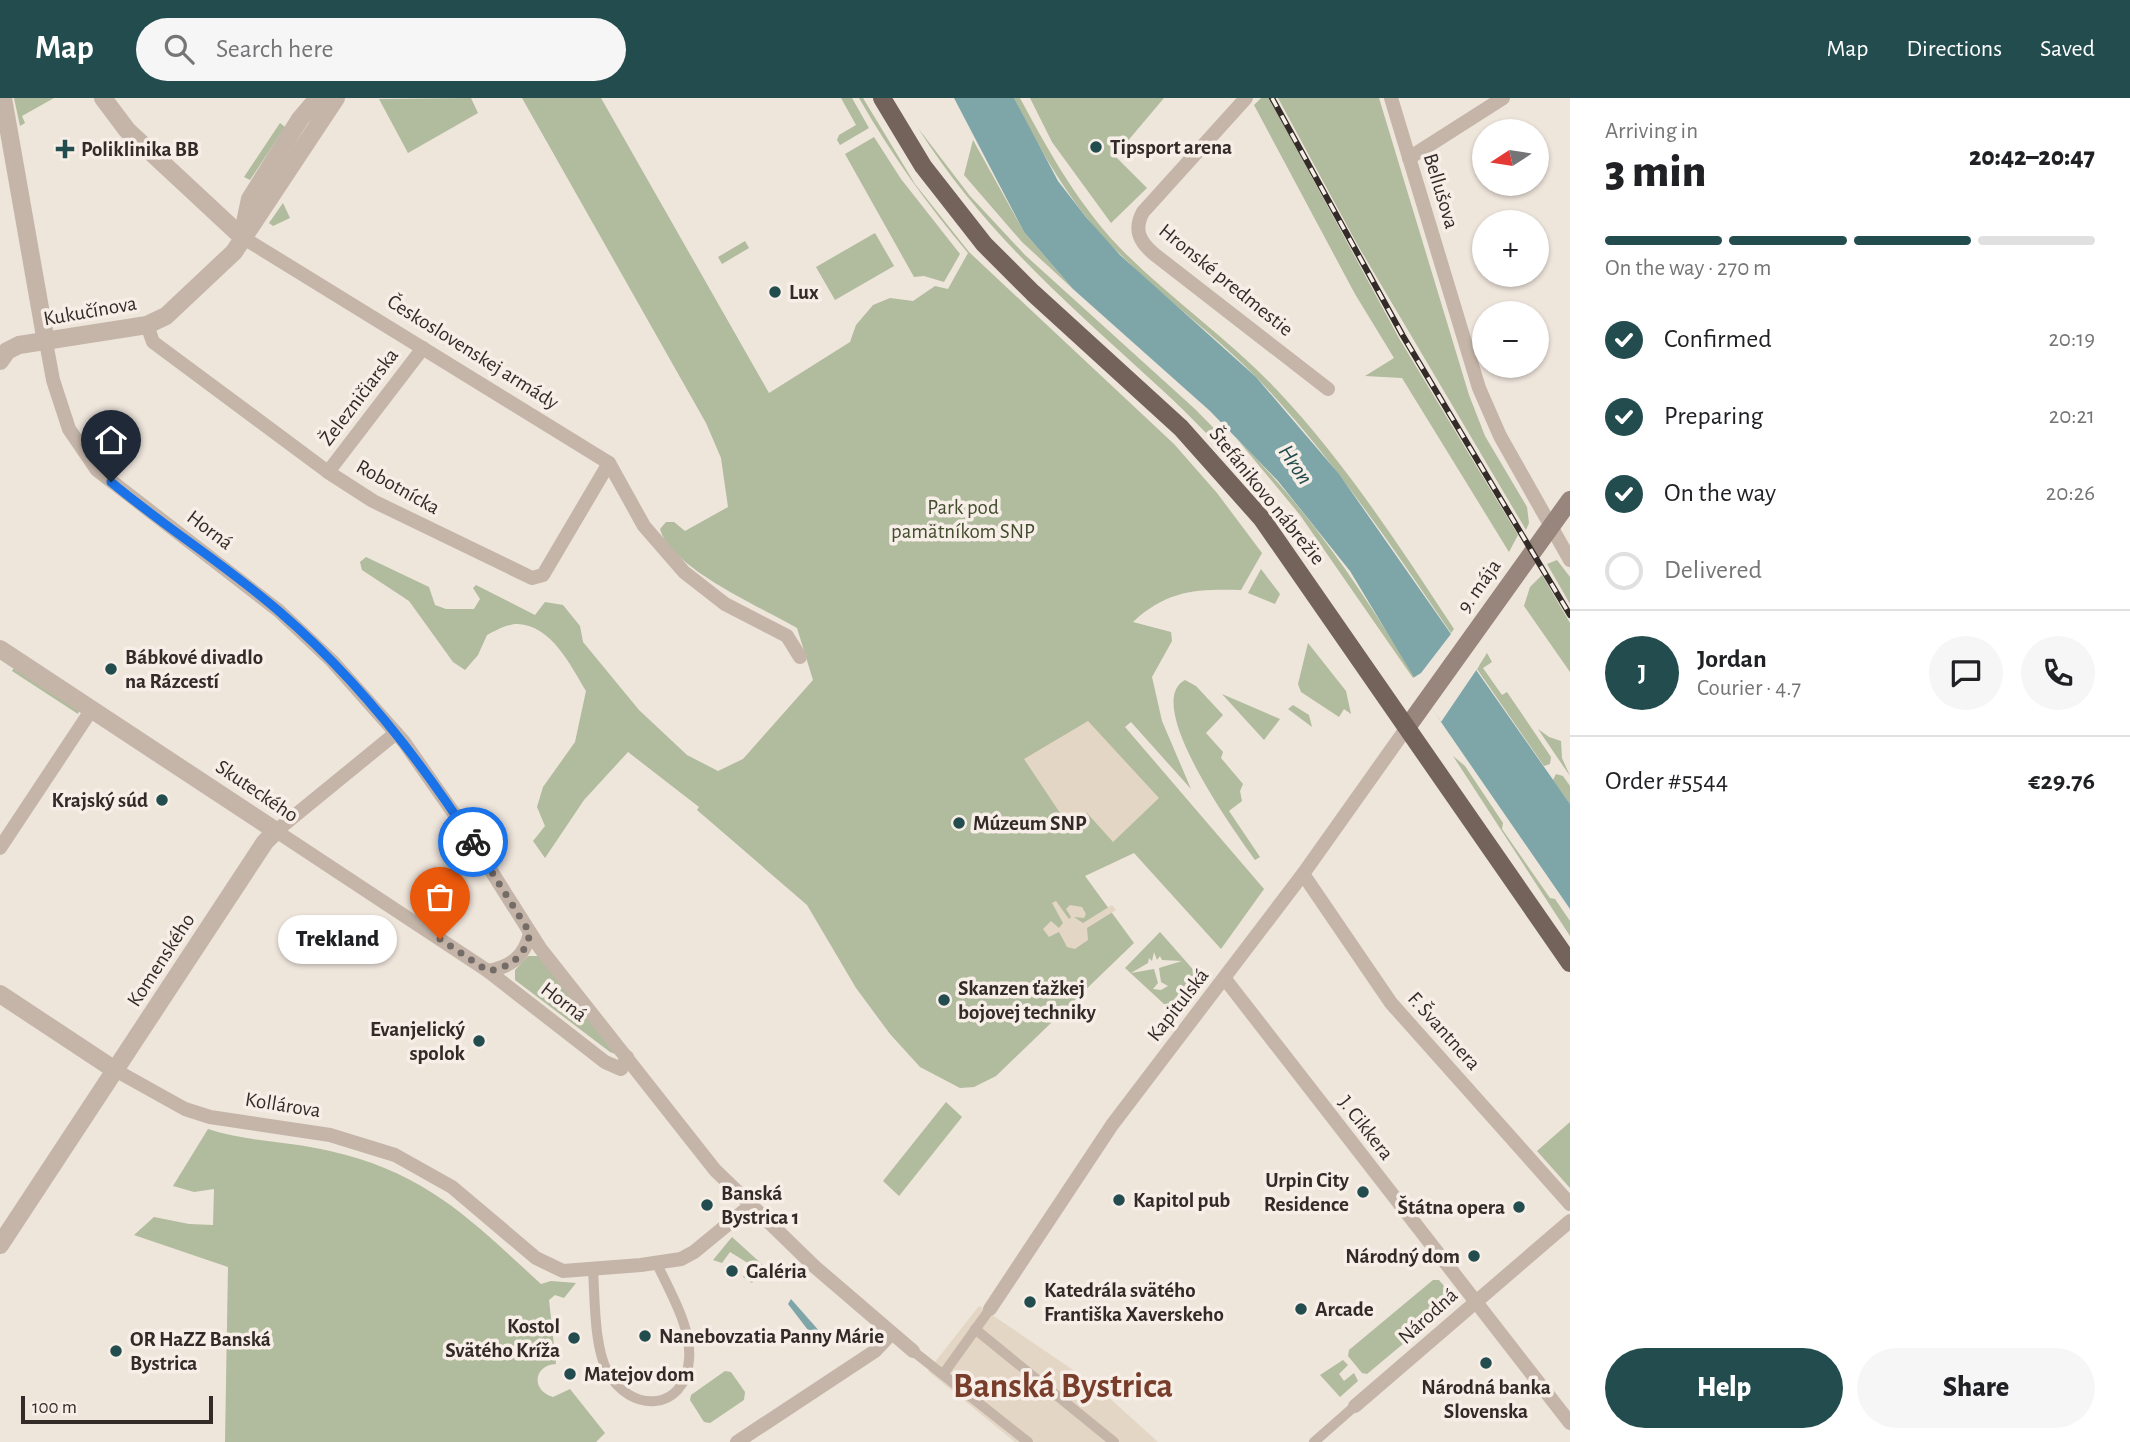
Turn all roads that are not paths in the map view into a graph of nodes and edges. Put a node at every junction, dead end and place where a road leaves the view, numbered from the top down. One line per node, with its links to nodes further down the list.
1 (3, 98): 14 (street, Horná)
2 (103, 98): 11 (street, Československej armády)
3 (336, 98): 8 (street)
4 (882, 98): 26 (main road, Štefánikovo nábrežie)
5 (1246, 98): 17 (street, Hronské predmestie)
6 (1391, 98): 9 (street, Bellušova)
7 (1503, 98): 9 (street)
8 (317, 103): 10 (street); 12 (street, Kukučínova)
9 (1409, 158): 21 (street, Bellušova)
10 (250, 198): 11 (street); 12 (street)
11 (215, 212): 12 (street, Československej armády)
12 (242, 237): 13 (street, Kukučínova); 15 (street, Československej armády)
13 (147, 325): 14 (street, Kukučínova); 19 (street, Robotnícka)
14 (46, 342): 16 (street, Kukučínova); 27 (street, Horná)
15 (422, 348): 18 (street, Československej armády); 19 (street, Železničiarska)
16 (0, 361)
17 (1328, 388)
18 (609, 463): 19 (street, Robotnícka); 24 (street, Československej armády)
19 (328, 472)
20 (1570, 500): 21 (main road, 9. mája)
21 (1550, 526): 22 (street, Bellušova); 26 (main road, 9. mája)
22 (1568, 551)
23 (0, 649): 25 (street, Skuteckého)
24 (800, 657)
25 (92, 709): 28 (street, Skuteckého); 29 (street)
26 (1408, 726): 30 (street, Kapitulská); 32 (main road, Štefánikovo nábrežie)
27 (396, 733): 28 (street, Komenského); 31 (street, Horná)
28 (276, 831): 33 (street, Skuteckého); 37 (street, Komenského)
29 (0, 848)
30 (1303, 874): 34 (street, Kapitulská); 38 (street, F. Švantnera)
31 (530, 933): 33 (street); 36 (street, Horná)
32 (1570, 963)
33 (488, 971): 36 (street, Horná)
34 (1225, 979): 44 (street, J. Cikkera); 45 (street, Kapitulská)
35 (0, 994): 37 (street, Kollárova)
36 (627, 1057): 39 (street, Horná)
37 (115, 1070): 41 (street, Komenského); 43 (street, Kollárova)
38 (1570, 1204)
39 (750, 1206): 42 (street); 47 (street, Horná)
40 (1570, 1221): 44 (street, Národná)
41 (0, 1245)
42 (657, 1264): 43 (street); 43 (street)
43 (593, 1270)
44 (1475, 1302): 50 (street, Národná); 51 (street, J. Cikkera)
45 (988, 1311): 46 (street)
46 (975, 1329): 49 (street); 54 (street)
47 (891, 1334): 48 (street, Horná); 52 (street)
48 (913, 1351): 49 (street)
49 (944, 1373): 53 (street)
50 (1355, 1406): 55 (street, Národná)
51 (1570, 1423)
52 (737, 1442)
53 (1028, 1442)
54 (1114, 1442)
55 (1314, 1442)

